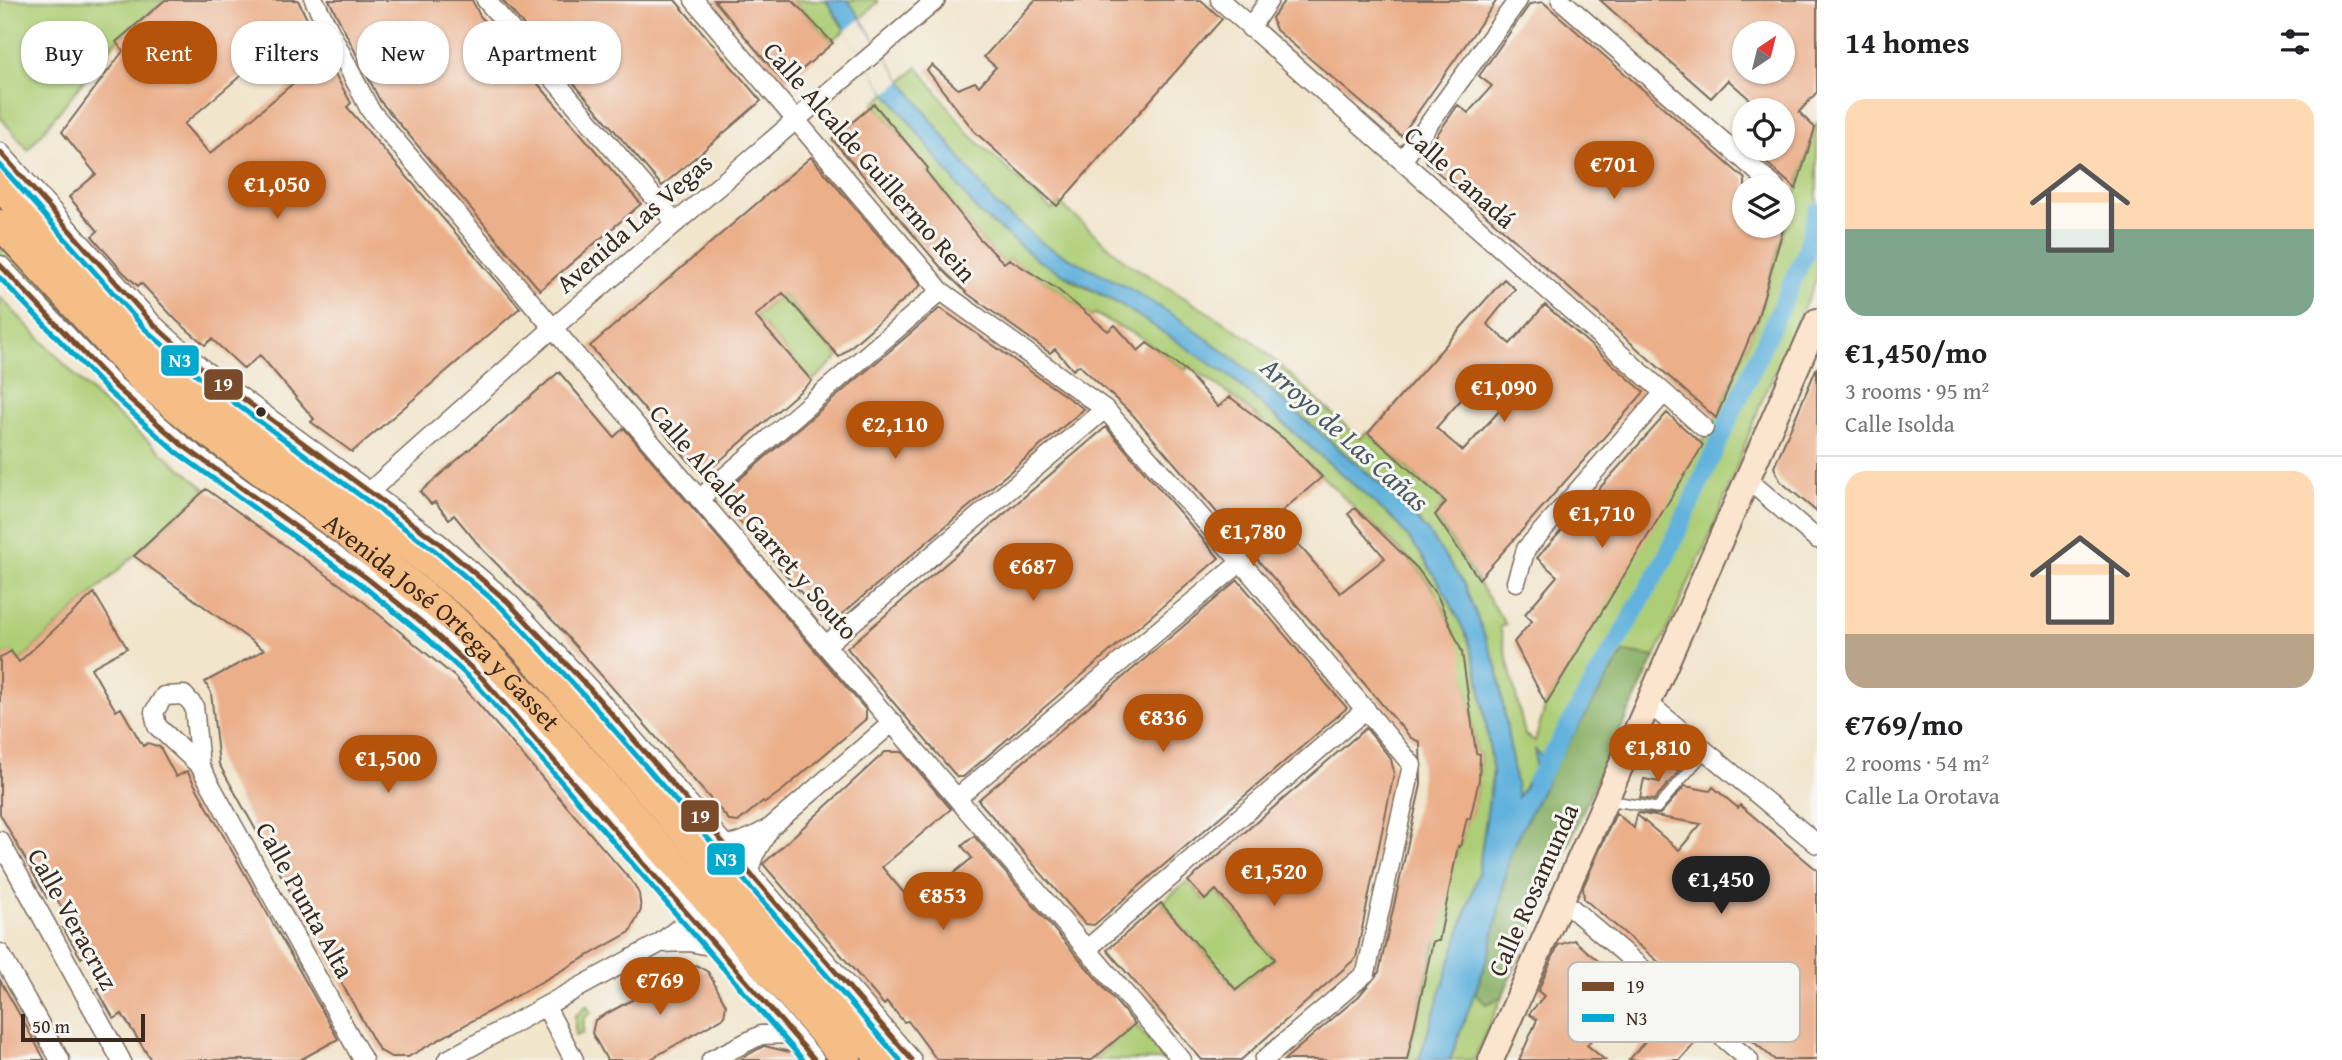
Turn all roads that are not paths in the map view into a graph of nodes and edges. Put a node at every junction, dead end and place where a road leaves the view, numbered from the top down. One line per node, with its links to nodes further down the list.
1 (314, 0): 20 (street, Calle Alcalde Garret y Souto)
2 (486, 0): 15 (street)
3 (694, 0): 10 (street, Calle Alcalde Guillermo Rein)
4 (936, 0): 10 (street, Avenida Las Vegas)
5 (1220, 0): 9 (street, Calle Canadá)
6 (1269, 0): 9 (street)
7 (1518, 0): 12 (street)
8 (1561, 0): 13 (street)
9 (1250, 27): 12 (street, Calle Canadá)
10 (794, 119): 15 (street, Avenida Las Vegas); 18 (street, Calle Alcalde Guillermo Rein)
11 (0, 152): 26 (street, Avenida José Ortega y Gasset)
12 (1402, 161): 21 (street, Calle Canadá)
13 (1760, 175)
14 (0, 186): 26 (main road, Avenida José Ortega y Gasset)
15 (677, 223): 20 (street, Avenida Las Vegas)
16 (0, 224): 27 (main road, Avenida José Ortega y Gasset)
17 (0, 265): 47 (street, Avenida José Ortega y Gasset)
18 (941, 291): 22 (street, Calle Alcalde Guillermo Rein); 25 (street)
19 (1817, 321): 24 (main road, Calle Rosamunda)
20 (553, 328): 25 (street, Calle Alcalde Garret y Souto); 26 (street, Avenida Las Vegas)
21 (1664, 393): 23 (street, Calle Canadá); 31 (street)
22 (1105, 409): 30 (street, Calle Alcalde Guillermo Rein); 32 (street)
23 (1704, 428)
24 (1747, 479): 28 (street); 33 (main road, Calle Rosamunda)
25 (699, 499): 32 (street, Calle Alcalde Garret y Souto)
26 (358, 500): 27 (street); 29 (street); 43 (main road, Avenida José Ortega y Gasset)
27 (302, 501): 29 (main road, Avenida José Ortega y Gasset)
28 (1817, 539)
29 (365, 548): 47 (main road, Avenida José Ortega y Gasset)
30 (1241, 562): 34 (street, Calle Alcalde Guillermo Rein); 38 (street)
31 (1516, 582)
32 (826, 645): 35 (street, Calle Alcalde Garret y Souto)
33 (1648, 703): 36 (street); 39 (main road, Calle Rosamunda)
34 (1366, 709): 51 (street); 70 (street, Calle Alcalde Guillermo Rein)
35 (893, 722): 38 (street, Calle Alcalde Garret y Souto); 40 (street)
36 (1706, 751): 39 (lane); 42 (street)
37 (200, 766): 61 (street, Calle Punta Alta)
38 (958, 797): 51 (street, Calle Alcalde Garret y Souto)
39 (1606, 799): 45 (main road, Calle Rosamunda)
40 (771, 827): 43 (street); 44 (street)
41 (0, 841): 60 (street, Calle Veracruz)
42 (1817, 844)
43 (710, 851): 44 (street, Avenida José Ortega y Gasset); 46 (main road, Avenida José Ortega y Gasset); 47 (street)
44 (748, 870): 46 (street); 68 (street, Avenida José Ortega y Gasset)
45 (1561, 899): 53 (street); 71 (main road, Calle Rosamunda)
46 (746, 905): 48 (main road, Avenida José Ortega y Gasset)
47 (700, 911): 48 (street); 49 (street); 50 (street, Avenida José Ortega y Gasset); 66 (main road, Avenida José Ortega y Gasset)
48 (769, 931): 67 (main road, Avenida José Ortega y Gasset)
49 (660, 943): 50 (street); 55 (street)
50 (719, 948): 54 (street, Avenida José Ortega y Gasset)
51 (1087, 949): 69 (street, Calle Alcalde Garret y Souto)
52 (0, 953): 59 (street)
53 (1635, 962)
54 (764, 1001): 56 (street, Avenida José Ortega y Gasset); 58 (street)
55 (546, 1007): 62 (street); 63 (street)
56 (792, 1034): 58 (street); 65 (street, Avenida José Ortega y Gasset)
57 (1728, 1042): 72 (street)
58 (741, 1044): 64 (street)
59 (60, 1060)
60 (121, 1060)
61 (363, 1060)
62 (447, 1060)
63 (574, 1060)
64 (711, 1060)
65 (815, 1060)
66 (847, 1060)
67 (882, 1060)
68 (912, 1060)
69 (1182, 1060)
70 (1264, 1060)
71 (1491, 1060)
72 (1749, 1060)

